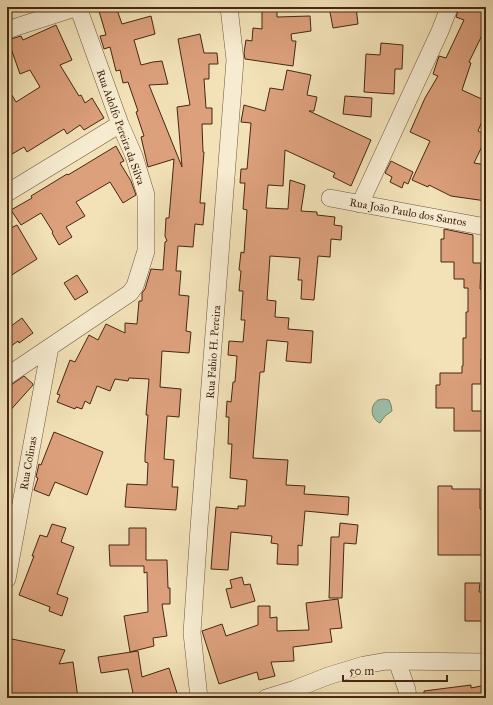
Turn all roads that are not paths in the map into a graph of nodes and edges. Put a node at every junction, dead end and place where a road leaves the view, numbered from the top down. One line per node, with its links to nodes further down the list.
1 (78, 7): 4 (street); 5 (street, Rua Adolfo Pereira da Silva)
2 (229, 7): 15 (street, Rua Fabio H. Pereira)
3 (449, 8): 8 (street)
4 (7, 30)
5 (120, 124): 6 (street); 10 (street, Rua Adolfo Pereira da Silva)
6 (7, 193)
7 (330, 198): 8 (street, Rua João Paulo dos Santos)
8 (360, 204): 9 (street, Rua João Paulo dos Santos)
9 (486, 227)
10 (50, 347): 11 (street, Rua Adolfo Pereira da Silva); 12 (street, Rua Colinas)
11 (7, 376)
12 (7, 579)
13 (397, 661): 14 (street); 16 (street); 17 (street)
14 (486, 662)
15 (199, 698)
16 (266, 698)
17 (408, 698)

